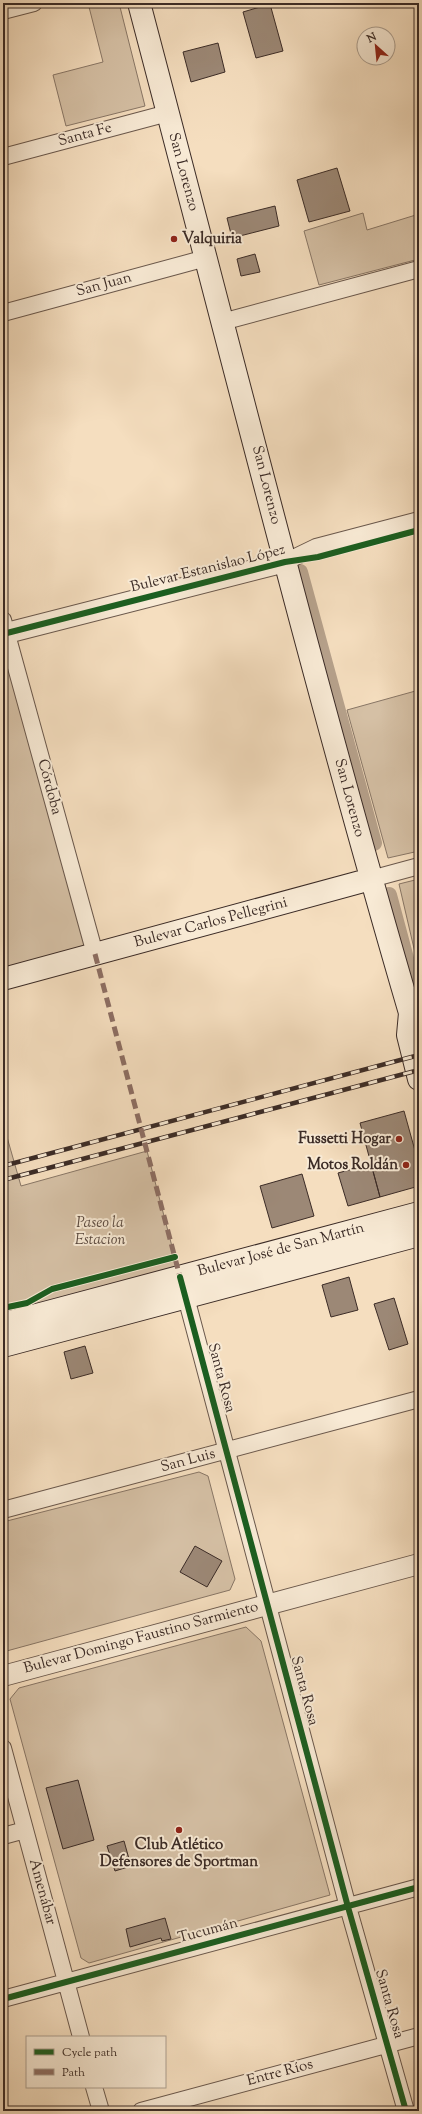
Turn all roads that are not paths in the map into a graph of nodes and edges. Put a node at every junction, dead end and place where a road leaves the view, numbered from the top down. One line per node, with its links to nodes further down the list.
1 (34, 3): 3 (street)
2 (139, 3): 4 (main road, San Lorenzo)
3 (3, 11)
4 (168, 113): 5 (street, Santa Fe); 6 (main road, San Lorenzo)
5 (3, 157)
6 (206, 258): 8 (street, San Juan); 9 (main road, San Lorenzo)
7 (419, 269): 9 (street)
8 (3, 313)
9 (222, 322): 12 (main road, San Lorenzo)
10 (419, 520): 12 (street, Bulevar Estanislao López)
11 (419, 530): 12 (street, Bulevar Estanislao López)
12 (285, 562): 13 (street, Bulevar Estanislao López); 15 (main road, San Lorenzo)
13 (4, 629): 16 (street, Córdoba)
14 (419, 866): 15 (street, Bulevar Carlos Pellegrini)
15 (371, 880): 16 (main road, Bulevar Carlos Pellegrini); 18 (main road, San Lorenzo)
16 (95, 954): 17 (main road, Bulevar Carlos Pellegrini)
17 (3, 979)
18 (415, 1020): 19 (main road, San Lorenzo)
19 (419, 1079)
20 (419, 1213): 22 (main road, Bulevar José de San Martín)
21 (419, 1235): 22 (main road, Bulevar José de San Martín)
22 (183, 1287): 23 (main road, Bulevar José de San Martín); 24 (main road, Bulevar José de San Martín); 26 (street, Santa Rosa)
23 (3, 1324)
24 (3, 1346)
25 (419, 1399): 26 (street, San Luis)
26 (226, 1450): 27 (street, San Luis); 29 (street, Santa Rosa)
27 (3, 1510)
28 (419, 1564): 29 (street, Bulevar Domingo Faustino Sarmiento)
29 (268, 1605): 30 (street, Bulevar Domingo Faustino Sarmiento); 35 (street, Santa Rosa)
30 (3, 1676)
31 (3, 1748): 32 (street, Amenábar)
32 (25, 1830): 33 (street); 36 (street, Amenábar)
33 (3, 1836)
34 (419, 1888): 35 (street, Tucumán)
35 (348, 1906): 36 (street, Tucumán); 40 (street, Santa Rosa)
36 (66, 1982): 37 (street, Tucumán); 38 (street, Amenábar)
37 (3, 1999)
38 (81, 2036)
39 (419, 2036): 40 (street, Entre Ríos)
40 (387, 2045): 43 (street, Entre Ríos); 44 (street, Santa Rosa)
41 (94, 2088): 42 (street)
42 (101, 2111)
43 (141, 2111)
44 (406, 2111)

